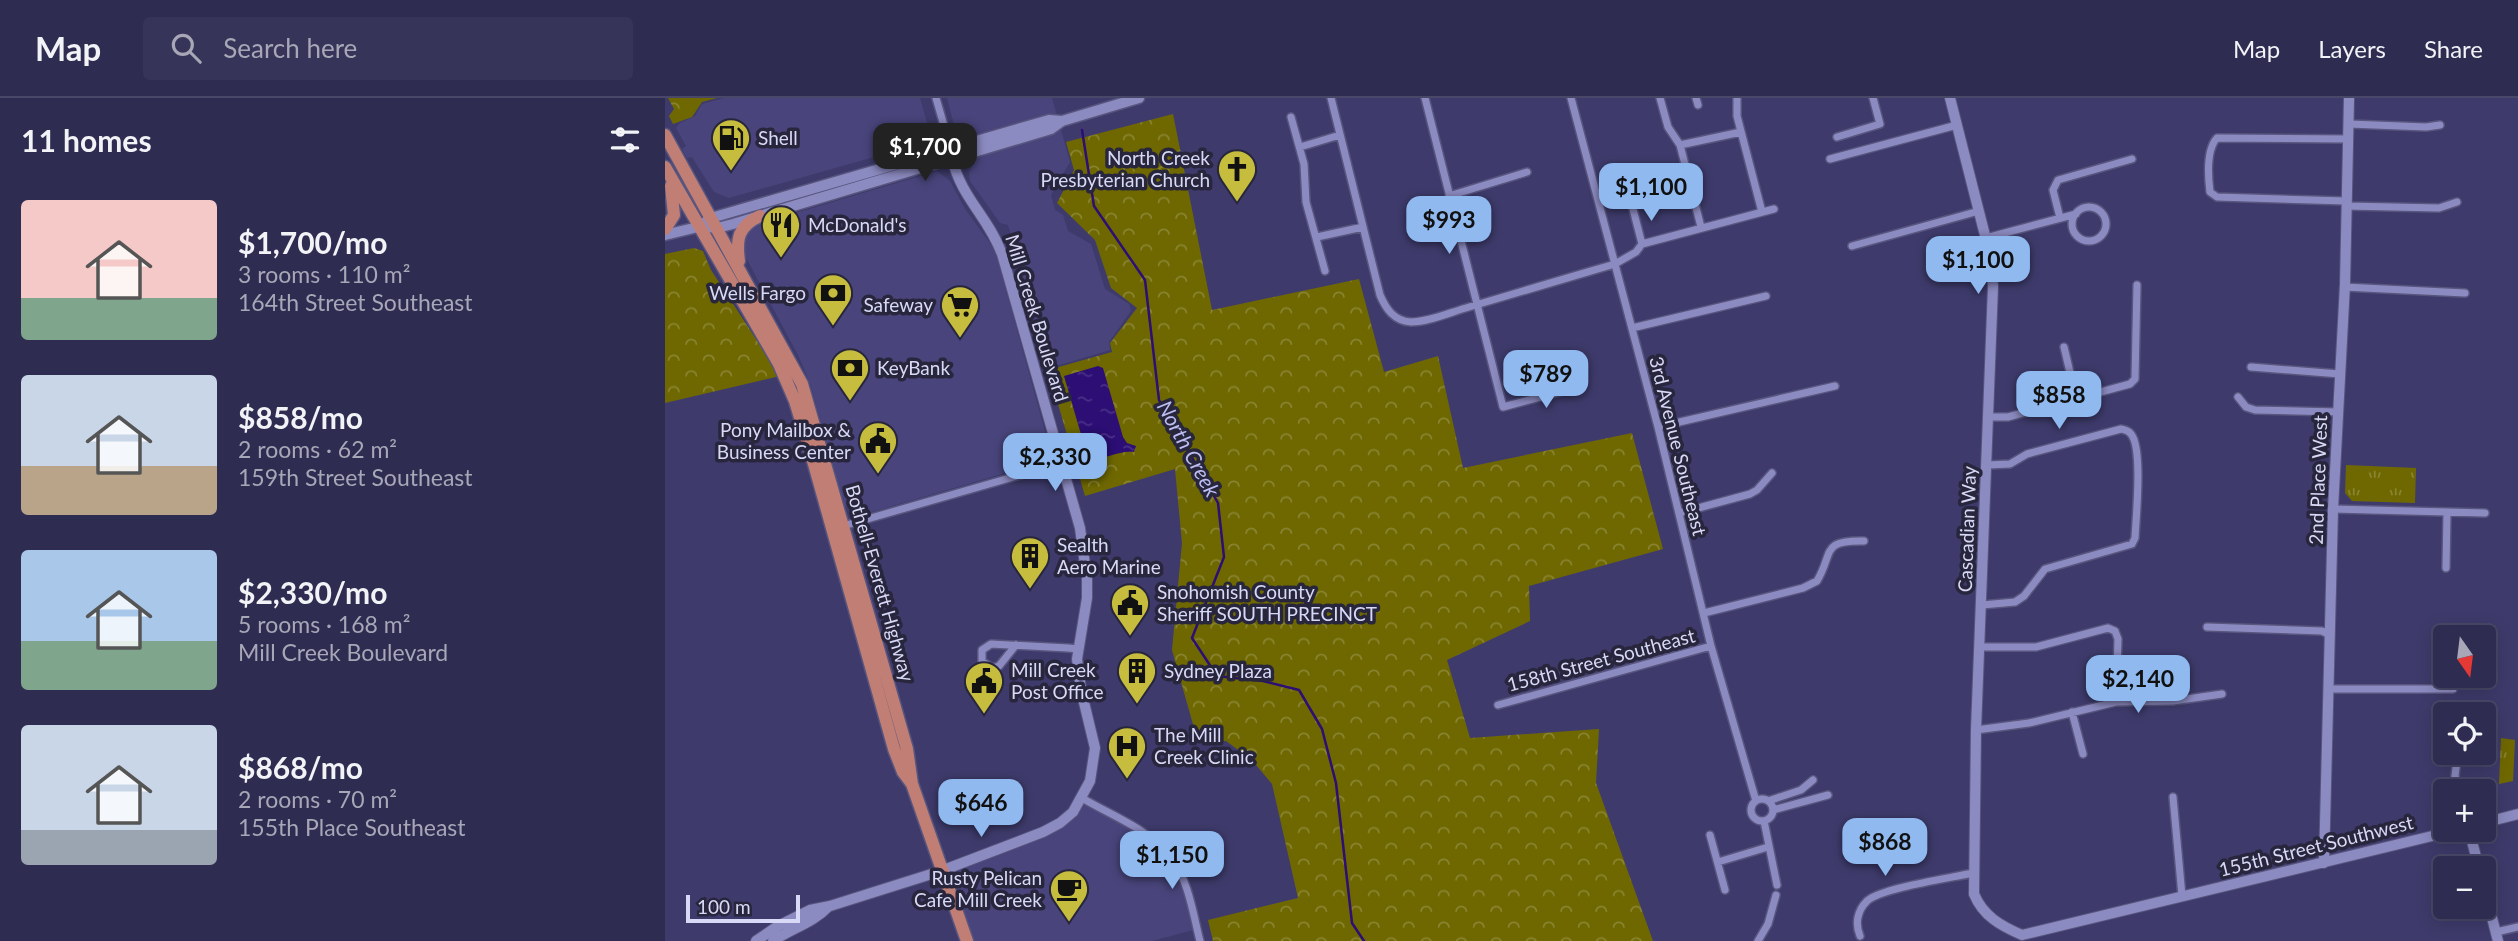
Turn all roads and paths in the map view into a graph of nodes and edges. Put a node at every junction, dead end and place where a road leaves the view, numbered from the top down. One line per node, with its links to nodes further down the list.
1 (936, 98): 22 (street)
2 (1139, 98): 22 (main road)
3 (1331, 98): 17 (street)
4 (1425, 98): 27 (street)
5 (1571, 98): 47 (street, 3rd Avenue Southeast)
6 (1660, 98): 20 (street)
7 (1737, 98): 15 (street)
8 (1873, 98): 18 (street)
9 (1950, 98): 13 (street, Cascadian Way)
10 (2349, 98): 12 (street, 2nd Place West)
11 (1291, 117): 21 (street)
12 (2349, 124): 14 (street); 19 (street, 2nd Place West)
13 (1957, 125): 23 (street); 32 (street, Cascadian Way)
14 (2440, 125)
15 (1741, 132): 20 (street); 33 (street)
16 (665, 135): 37 (main road, Bothell-Everett Highway)
17 (1340, 135): 21 (street); 38 (street)
18 (1837, 136)
19 (2349, 139): 29 (street, 2nd Place West); 29 (street)
20 (1680, 145): 40 (street)
21 (1300, 147): 43 (street)
22 (951, 153): 35 (main road); 37 (main road); 66 (street, Mill Creek Boulevard)
23 (1830, 159)
24 (2132, 159): 36 (street)
25 (666, 169): 39 (main road); 41 (main road)
26 (1527, 172): 27 (street)
27 (1449, 196): 54 (street)
28 (2457, 202): 29 (street)
29 (2346, 203): 51 (street, 2nd Place West)
30 (1633, 208): 45 (street)
31 (1774, 209): 33 (street)
32 (1979, 211): 44 (street, Cascadian Way); 46 (street)
33 (1762, 212): 40 (street)
34 (2076, 214): 34 (street); 36 (street)
35 (760, 216): 37 (main road); 48 (main road)
36 (2060, 218): 44 (street)
37 (714, 223): 39 (main road); 48 (main road, Bothell-Everett Highway)
38 (1363, 226): 43 (street); 54 (street)
39 (698, 227): 42 (main road); 73 (main road)
40 (1701, 228): 45 (street)
41 (665, 229)
42 (665, 235)
43 (1317, 237): 49 (street)
44 (1986, 238): 64 (street, Cascadian Way)
45 (1642, 244): 47 (street)
46 (1852, 246)
47 (1615, 264): 54 (street); 55 (street, 3rd Avenue Southeast)
48 (739, 269): 73 (main road, Bothell-Everett Highway)
49 (1325, 271)
50 (2137, 285): 62 (street)
51 (2344, 287): 52 (street); 58 (street, 2nd Place West)
52 (2465, 293)
53 (1766, 296): 55 (street)
54 (1476, 305): 59 (street)
55 (1632, 328): 65 (street, 3rd Avenue Southeast)
56 (2064, 347): 62 (street)
57 (2251, 367): 58 (street)
58 (2340, 374): 63 (street, 2nd Place West)
59 (1582, 386)
60 (1835, 386): 65 (street)
61 (2238, 397): 63 (street)
62 (2076, 398): 64 (street)
63 (2338, 412): 69 (street, 2nd Place West)
64 (1989, 417): 67 (street, Cascadian Way)
65 (1658, 427): 70 (street, 3rd Avenue Southeast)
66 (1062, 463): 73 (street); 83 (street, Mill Creek Boulevard)
67 (1987, 465): 76 (street, Cascadian Way); 76 (street)
68 (1772, 473): 70 (street)
69 (2333, 509): 71 (street); 79 (street, 2nd Place West)
70 (1680, 513): 77 (street, 3rd Avenue Southeast)
71 (2447, 513): 72 (street); 75 (street)
72 (2485, 513)
73 (838, 529): 93 (main road, Bothell-Everett Highway); 93 (main road, Bothell-Everett Highway)
74 (1864, 541): 77 (street)
75 (2446, 568)
76 (1982, 605): 82 (street, Cascadian Way)
77 (1704, 613): 81 (street, 3rd Avenue Southeast)
78 (2207, 627): 79 (street)
79 (2330, 635): 84 (street, 2nd Place West)
80 (1016, 645): 80 (street); 83 (street)
81 (1711, 646): 88 (street, 158th Street Southeast); 97 (street, 3rd Avenue Southeast)
82 (1980, 647): 87 (street); 90 (street, Cascadian Way)
83 (1078, 649): 96 (street, Mill Creek Boulevard)
84 (2328, 689): 85 (street); 107 (street, 2nd Place West)
85 (2453, 689)
86 (2222, 694): 87 (street)
87 (2116, 702): 89 (street)
88 (1498, 705)
89 (2072, 712): 90 (street); 91 (street)
90 (1976, 730): 109 (street, Cascadian Way)
91 (2083, 754)
92 (1812, 780): 98 (street)
93 (912, 784): 108 (main road, Bothell-Everett Highway)
94 (1828, 795): 99 (street)
95 (2173, 797): 113 (street)
96 (1082, 798): 108 (street, Mill Creek Boulevard); 123 (street)
97 (1756, 801): 98 (street); 102 (street)
98 (1768, 801): 99 (street)
99 (1773, 810): 102 (street)
100 (2518, 814): 101 (street)
101 (2496, 820)
102 (1764, 821): 105 (street)
103 (1710, 835): 106 (street)
104 (2433, 836): 107 (street, 155th Street Southwest)
105 (1768, 847): 106 (street); 110 (street)
106 (1718, 862): 111 (street)
107 (2324, 863): 113 (street, 155th Street Southwest)
108 (941, 871): 114 (street, Mill Creek Boulevard); 122 (main road, Bothell-Everett Highway)
109 (1973, 873): 117 (street); 119 (street, Cascadian Way)
110 (1777, 885)
111 (1725, 890)
112 (1776, 895): 124 (street)
113 (2182, 896): 119 (street, 155th Street Southwest)
114 (830, 906): 120 (street, Mill Creek Boulevard); 121 (street, Mill Creek Boulevard)
115 (2492, 919): 118 (street)
116 (2518, 927): 118 (street)
117 (1860, 936)
118 (2497, 937)
119 (2023, 938)
120 (756, 941)
121 (773, 941)
122 (967, 941)
123 (1200, 941)
124 (1758, 941)

